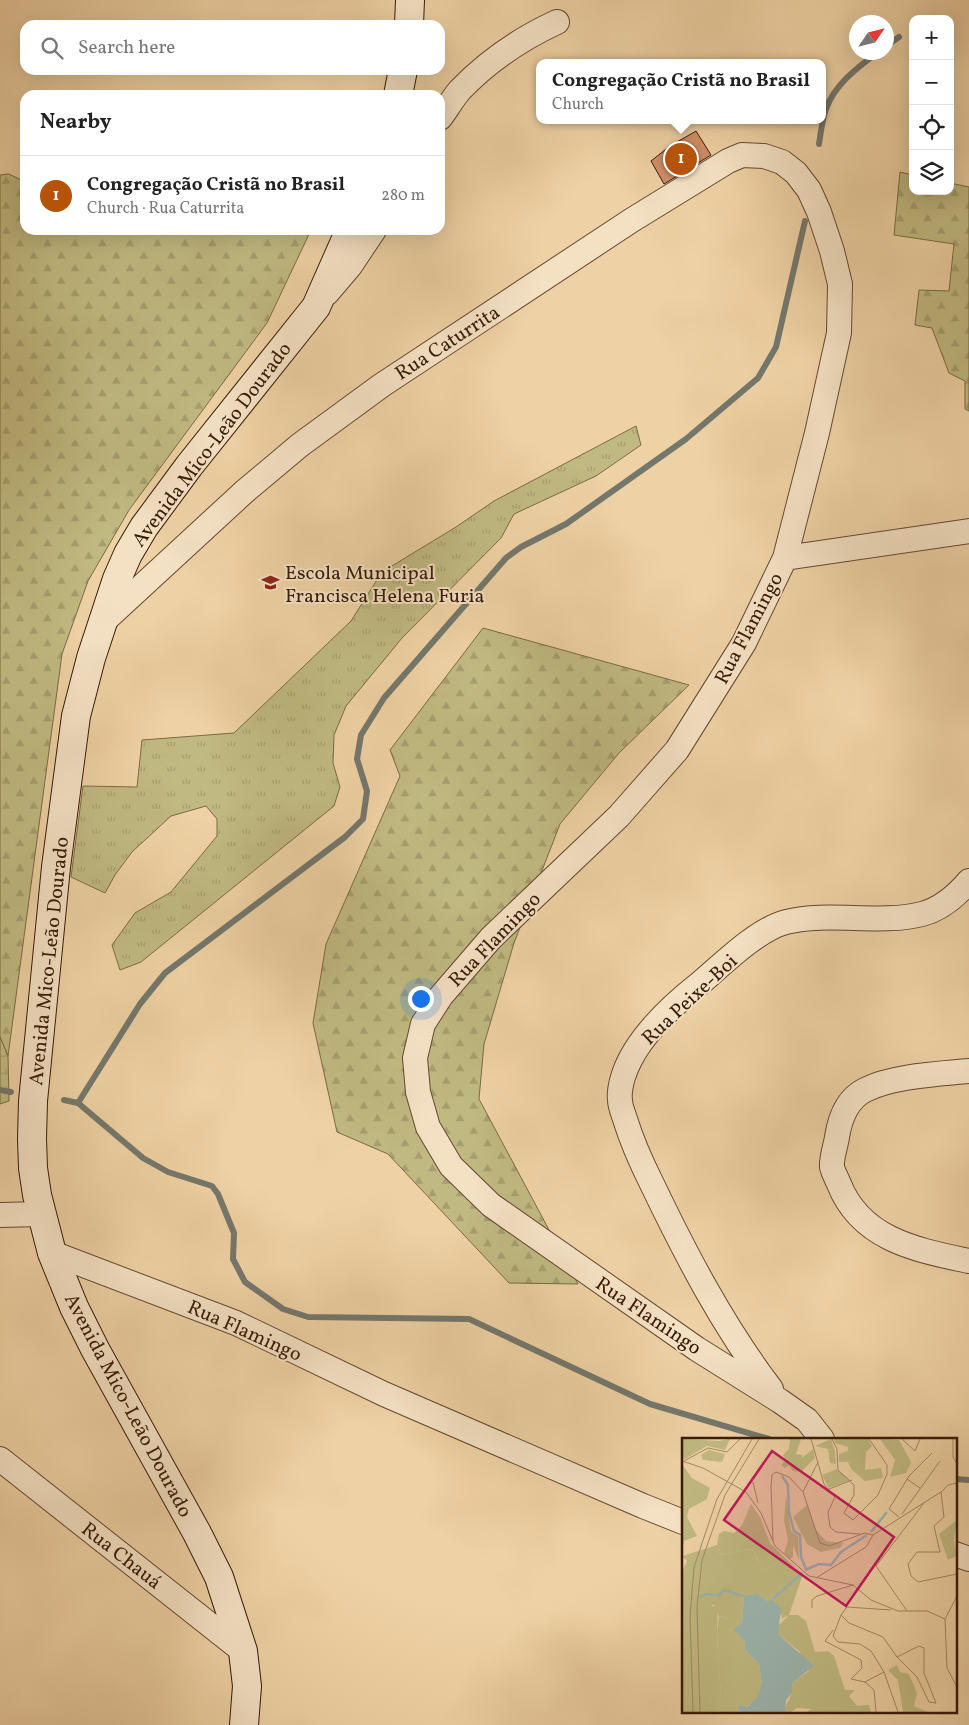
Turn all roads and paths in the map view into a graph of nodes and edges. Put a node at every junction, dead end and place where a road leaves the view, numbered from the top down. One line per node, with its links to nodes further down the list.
1 (410, 0): 2 (street)
2 (409, 20)
3 (557, 22): 6 (street)
4 (402, 75): 5 (street)
5 (399, 90)
6 (445, 111)
7 (742, 155): 13 (street, Rua Caturrita); 14 (street, Rua Flamingo)
8 (348, 235): 10 (street, Avenida Mico-Leão Dourado)
9 (371, 235): 10 (street)
10 (316, 307): 12 (street, Avenida Mico-Leão Dourado)
11 (969, 531): 14 (street, Rua Flamingo)
12 (128, 554): 13 (street); 15 (street, Avenida Mico-Leão Dourado)
13 (173, 557): 15 (street, Rua Caturrita)
14 (785, 558): 22 (street, Rua Flamingo)
15 (103, 622): 18 (street, Avenida Mico-Leão Dourado)
16 (969, 880): 22 (street, Rua Peixe-Boi)
17 (969, 1070): 21 (street)
18 (42, 1214): 19 (street); 20 (street, Avenida Mico-Leão Dourado)
19 (0, 1215)
20 (52, 1253): 25 (street, Rua Flamingo); 28 (street, Avenida Mico-Leão Dourado)
21 (969, 1261)
22 (780, 1401): 23 (street, Rua Flamingo)
23 (821, 1438)
24 (0, 1459): 28 (street, Rua Chauá)
25 (682, 1522)
26 (956, 1554): 27 (street)
27 (969, 1559)
28 (243, 1652): 29 (street, Avenida Mico-Leão Dourado)
29 (244, 1725)

